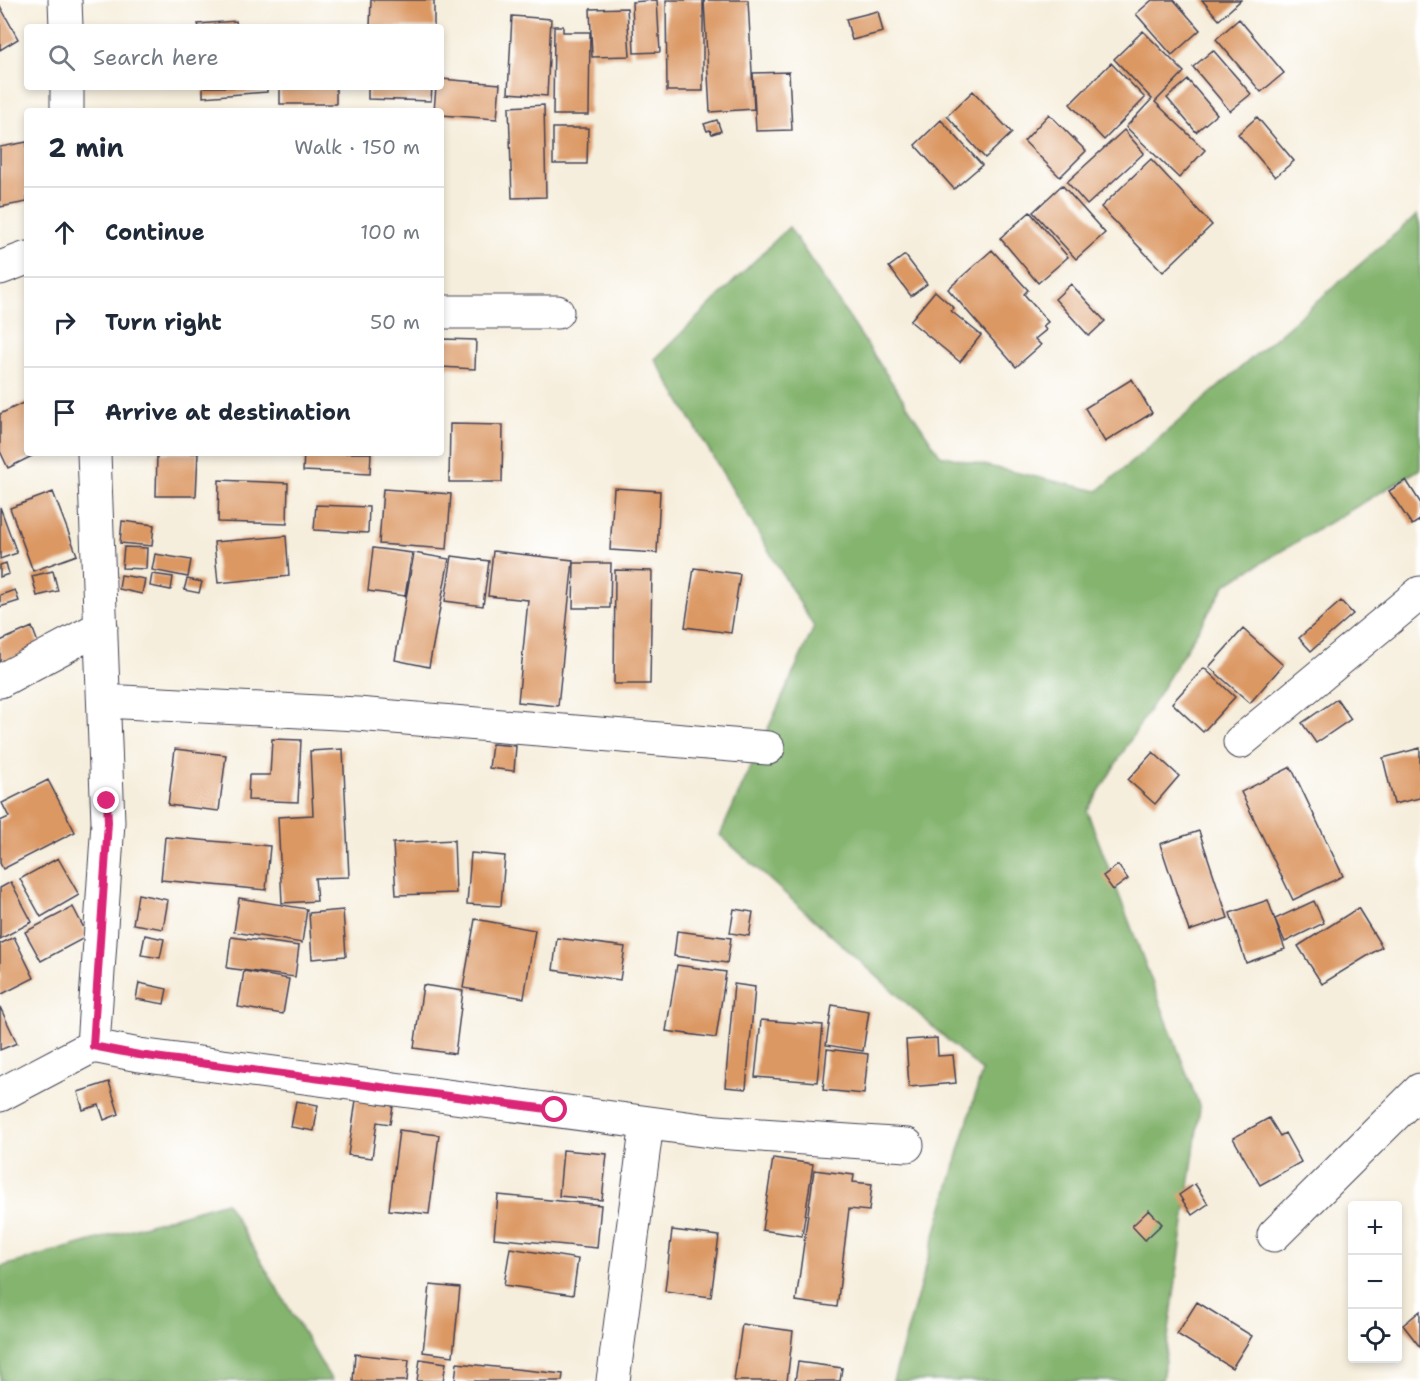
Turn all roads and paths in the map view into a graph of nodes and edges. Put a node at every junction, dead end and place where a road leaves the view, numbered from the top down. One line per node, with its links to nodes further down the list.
1 (65, 0): 2 (street)
2 (66, 24)
3 (67, 90): 4 (street)
4 (67, 108)
5 (24, 259): 6 (street)
6 (0, 268)
7 (444, 312): 8 (street)
8 (557, 312)
9 (94, 456): 11 (street)
10 (1420, 593): 14 (street)
11 (101, 627): 12 (street); 13 (street)
12 (0, 681)
13 (104, 701): 15 (street); 16 (street)
14 (1240, 742)
15 (768, 748)
16 (93, 1046): 18 (street); 19 (street)
17 (1420, 1090): 21 (street)
18 (0, 1095)
19 (647, 1122): 20 (street); 22 (street)
20 (907, 1145)
21 (1274, 1235)
22 (613, 1381)

